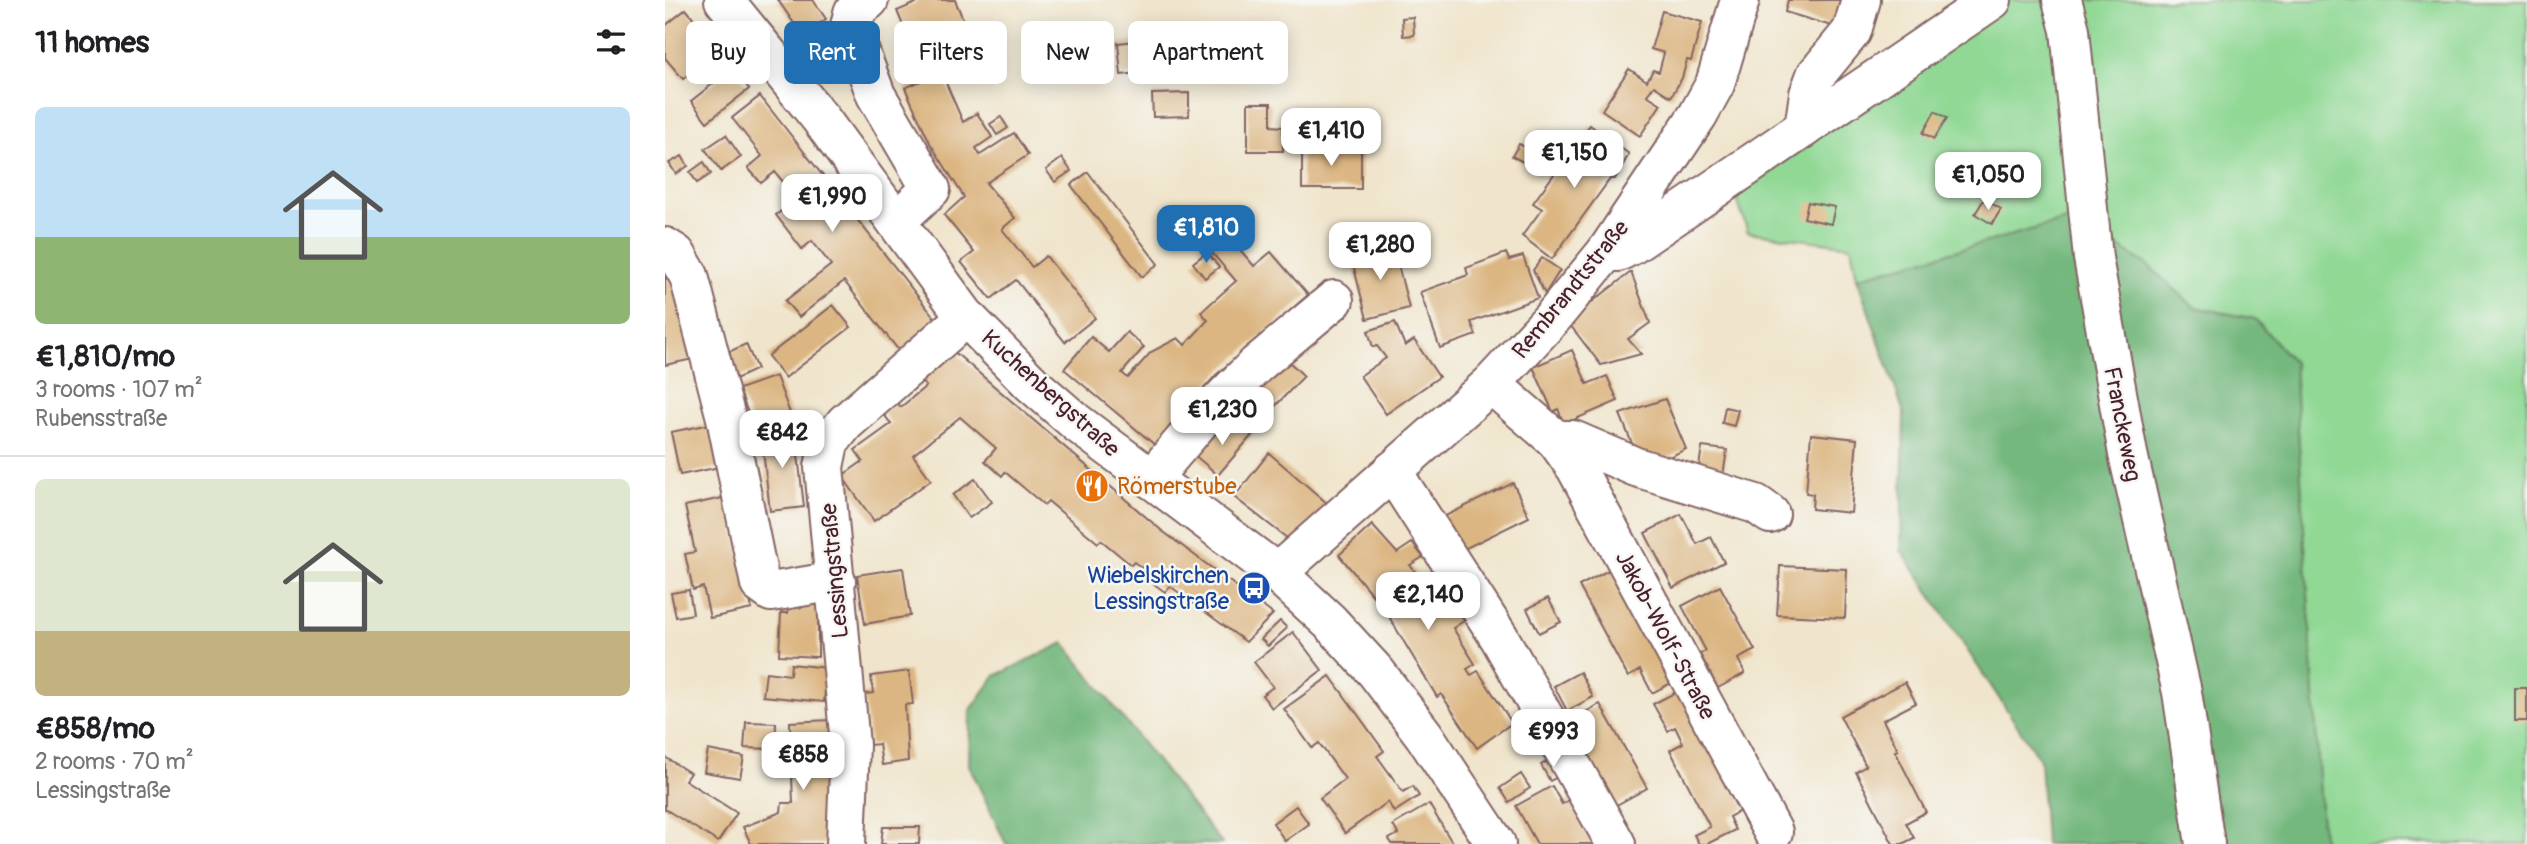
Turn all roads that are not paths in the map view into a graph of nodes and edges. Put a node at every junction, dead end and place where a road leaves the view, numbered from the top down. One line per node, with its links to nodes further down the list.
1 (724, 0): 8 (street, Kuchenbergstraße)
2 (869, 0): 8 (street)
3 (1740, 0): 10 (street, Rembrandtstraße)
4 (1861, 0): 7 (street)
5 (1991, 0): 7 (street)
6 (2062, 0): 24 (street, Franckeweg)
7 (1804, 128): 10 (street)
8 (896, 221): 12 (street, Kuchenbergstraße)
9 (665, 247): 19 (street)
10 (1607, 251): 13 (street, Rembrandtstraße)
11 (1333, 300): 16 (street)
12 (966, 317): 16 (street, Kuchenbergstraße); 19 (street, Lessingstraße)
13 (1491, 384): 14 (street, Jakob-Wolf-Straße); 15 (street, Rembrandtstraße)
14 (1556, 440): 17 (street, Jakob-Wolf-Straße); 20 (street, Jakob-Wolf-Straße)
15 (1392, 471): 18 (street, Rembrandtstraße); 23 (street)
16 (1151, 479): 18 (street, Kuchenbergstraße)
17 (1770, 514)
18 (1277, 573): 22 (street, Kuchenbergstraße)
19 (836, 581): 21 (street, Lessingstraße)
20 (1773, 832)
21 (846, 844)
22 (1496, 844)
23 (1616, 844)
24 (2205, 844)

